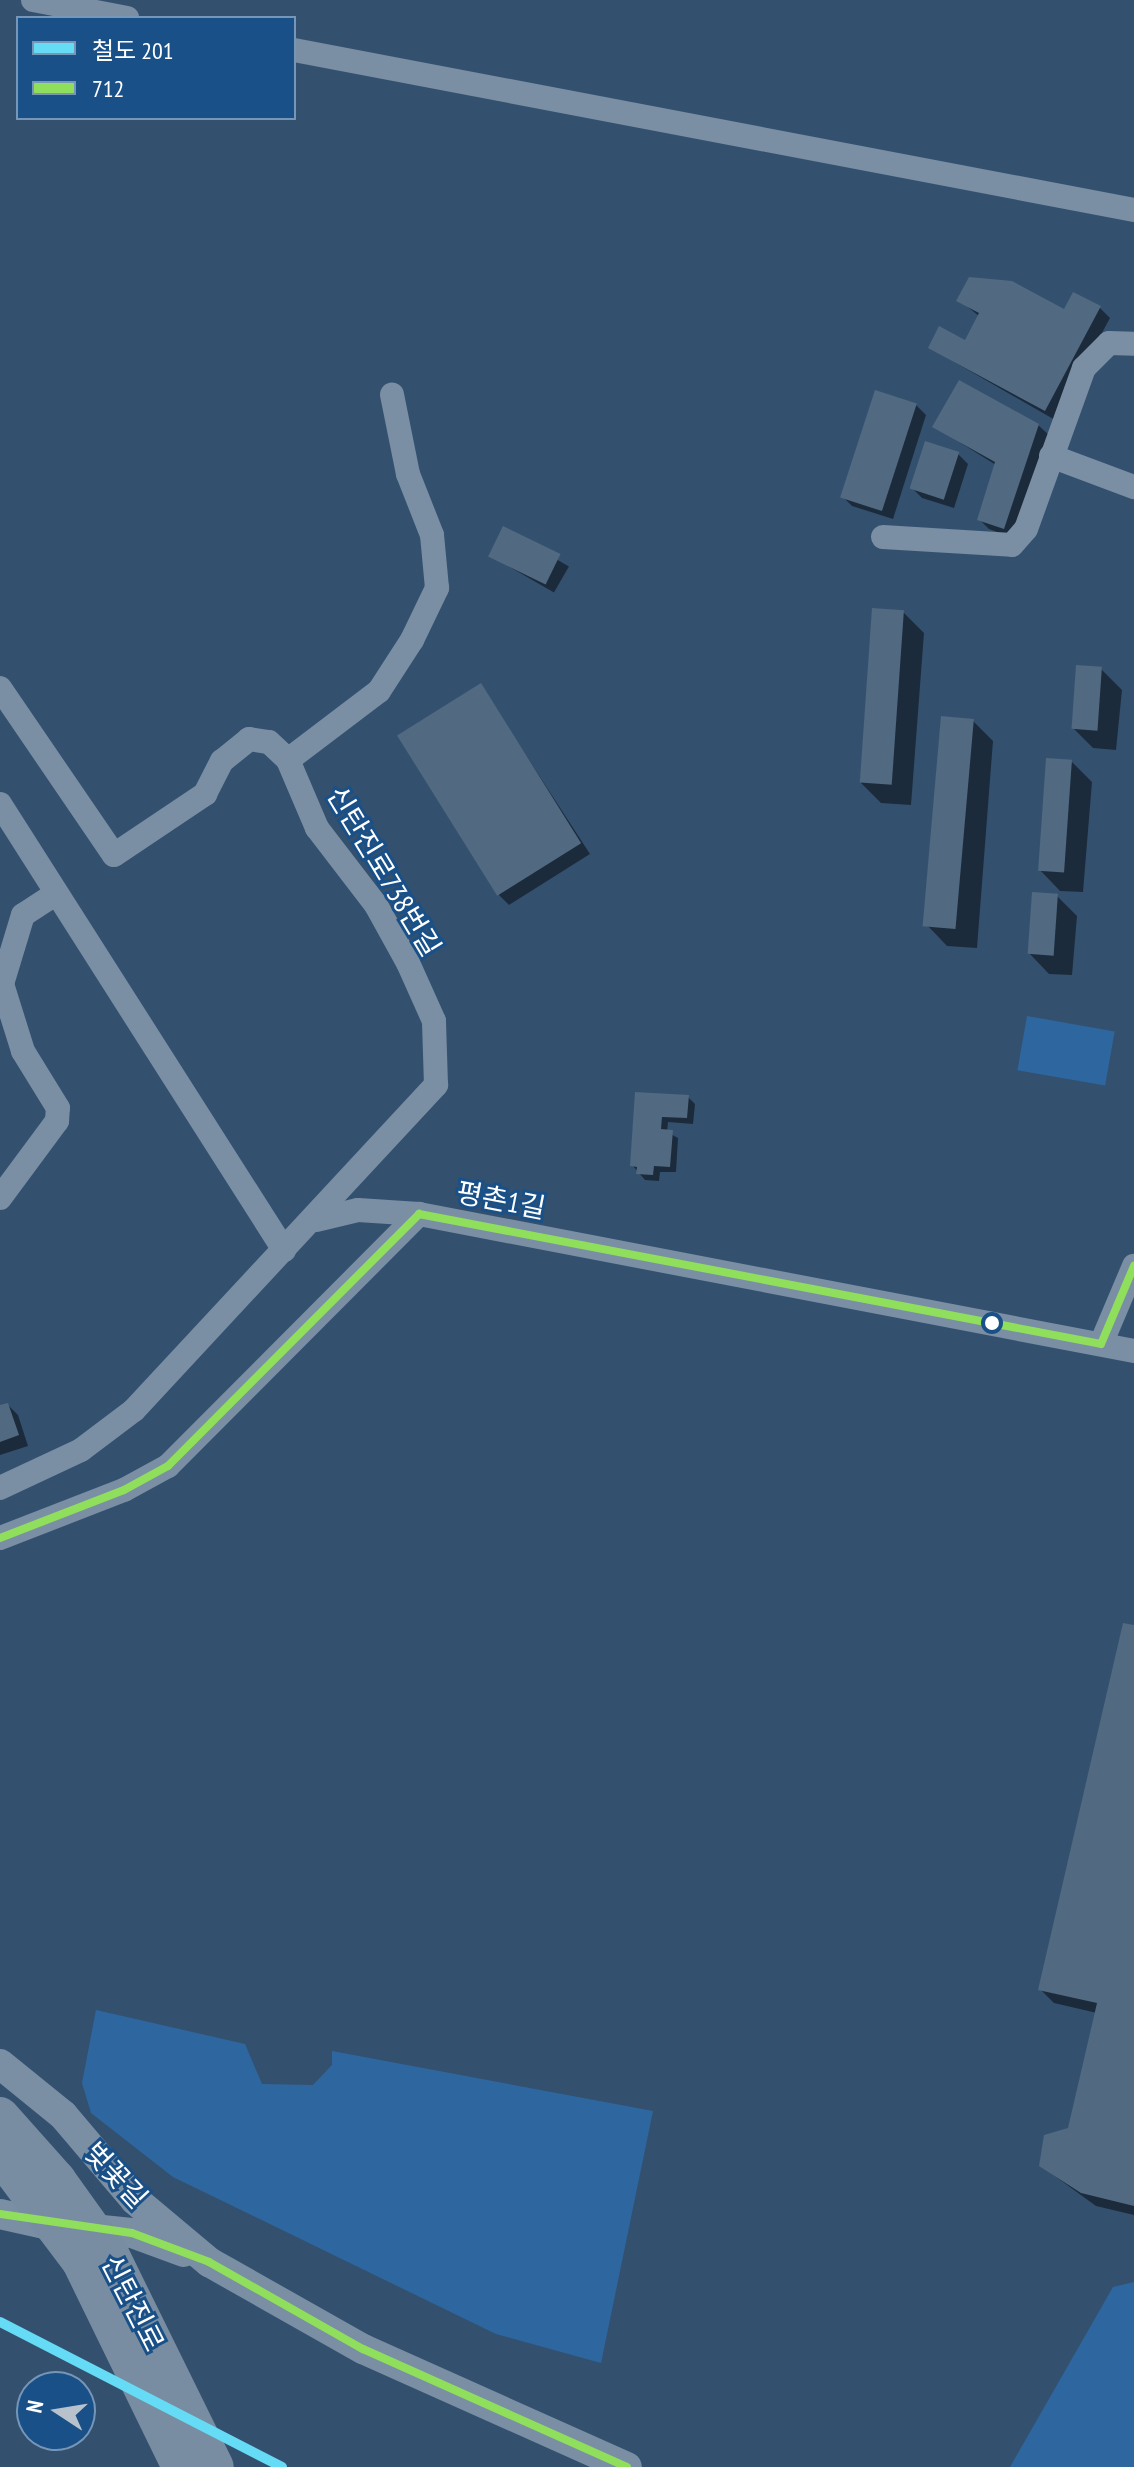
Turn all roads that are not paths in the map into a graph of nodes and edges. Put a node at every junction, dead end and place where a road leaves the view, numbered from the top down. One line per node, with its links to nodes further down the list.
1 (33, 0): 2 (street)
2 (117, 16)
3 (296, 50): 4 (street)
4 (1134, 210)
5 (1134, 344): 7 (street)
6 (392, 395): 11 (street)
7 (1051, 456): 8 (street); 9 (street)
8 (1134, 487)
9 (883, 537)
10 (0, 688): 11 (street)
11 (288, 760): 17 (street, 신탄진로738번길)
12 (0, 804): 13 (street)
13 (55, 894): 14 (street); 18 (street)
14 (1, 984): 15 (street)
15 (0, 1198)
16 (419, 1214): 17 (street); 20 (street, 평촌1길); 23 (street, 평촌1길)
17 (316, 1220): 18 (street, 신탄진로738번길)
18 (284, 1250): 22 (street, 신탄진로738번길)
19 (1134, 1266): 20 (street)
20 (1101, 1344): 21 (street, 평촌1길)
21 (1134, 1351)
22 (0, 1488)
23 (0, 1538)
24 (0, 2064): 25 (street, 벚꽃길)
25 (63, 2115): 28 (street, 벚꽃길); 29 (street)
26 (0, 2116): 34 (main road, 신탄진로, bridge)
27 (0, 2156): 33 (main road, 신탄진로, bridge)
28 (111, 2175): 31 (street); 32 (street, 벚꽃길)
29 (0, 2199)
30 (0, 2214): 31 (street)
31 (44, 2224): 32 (street)
32 (209, 2262): 35 (street, 벚꽃길)
33 (181, 2467)
34 (215, 2467)
35 (627, 2467)

